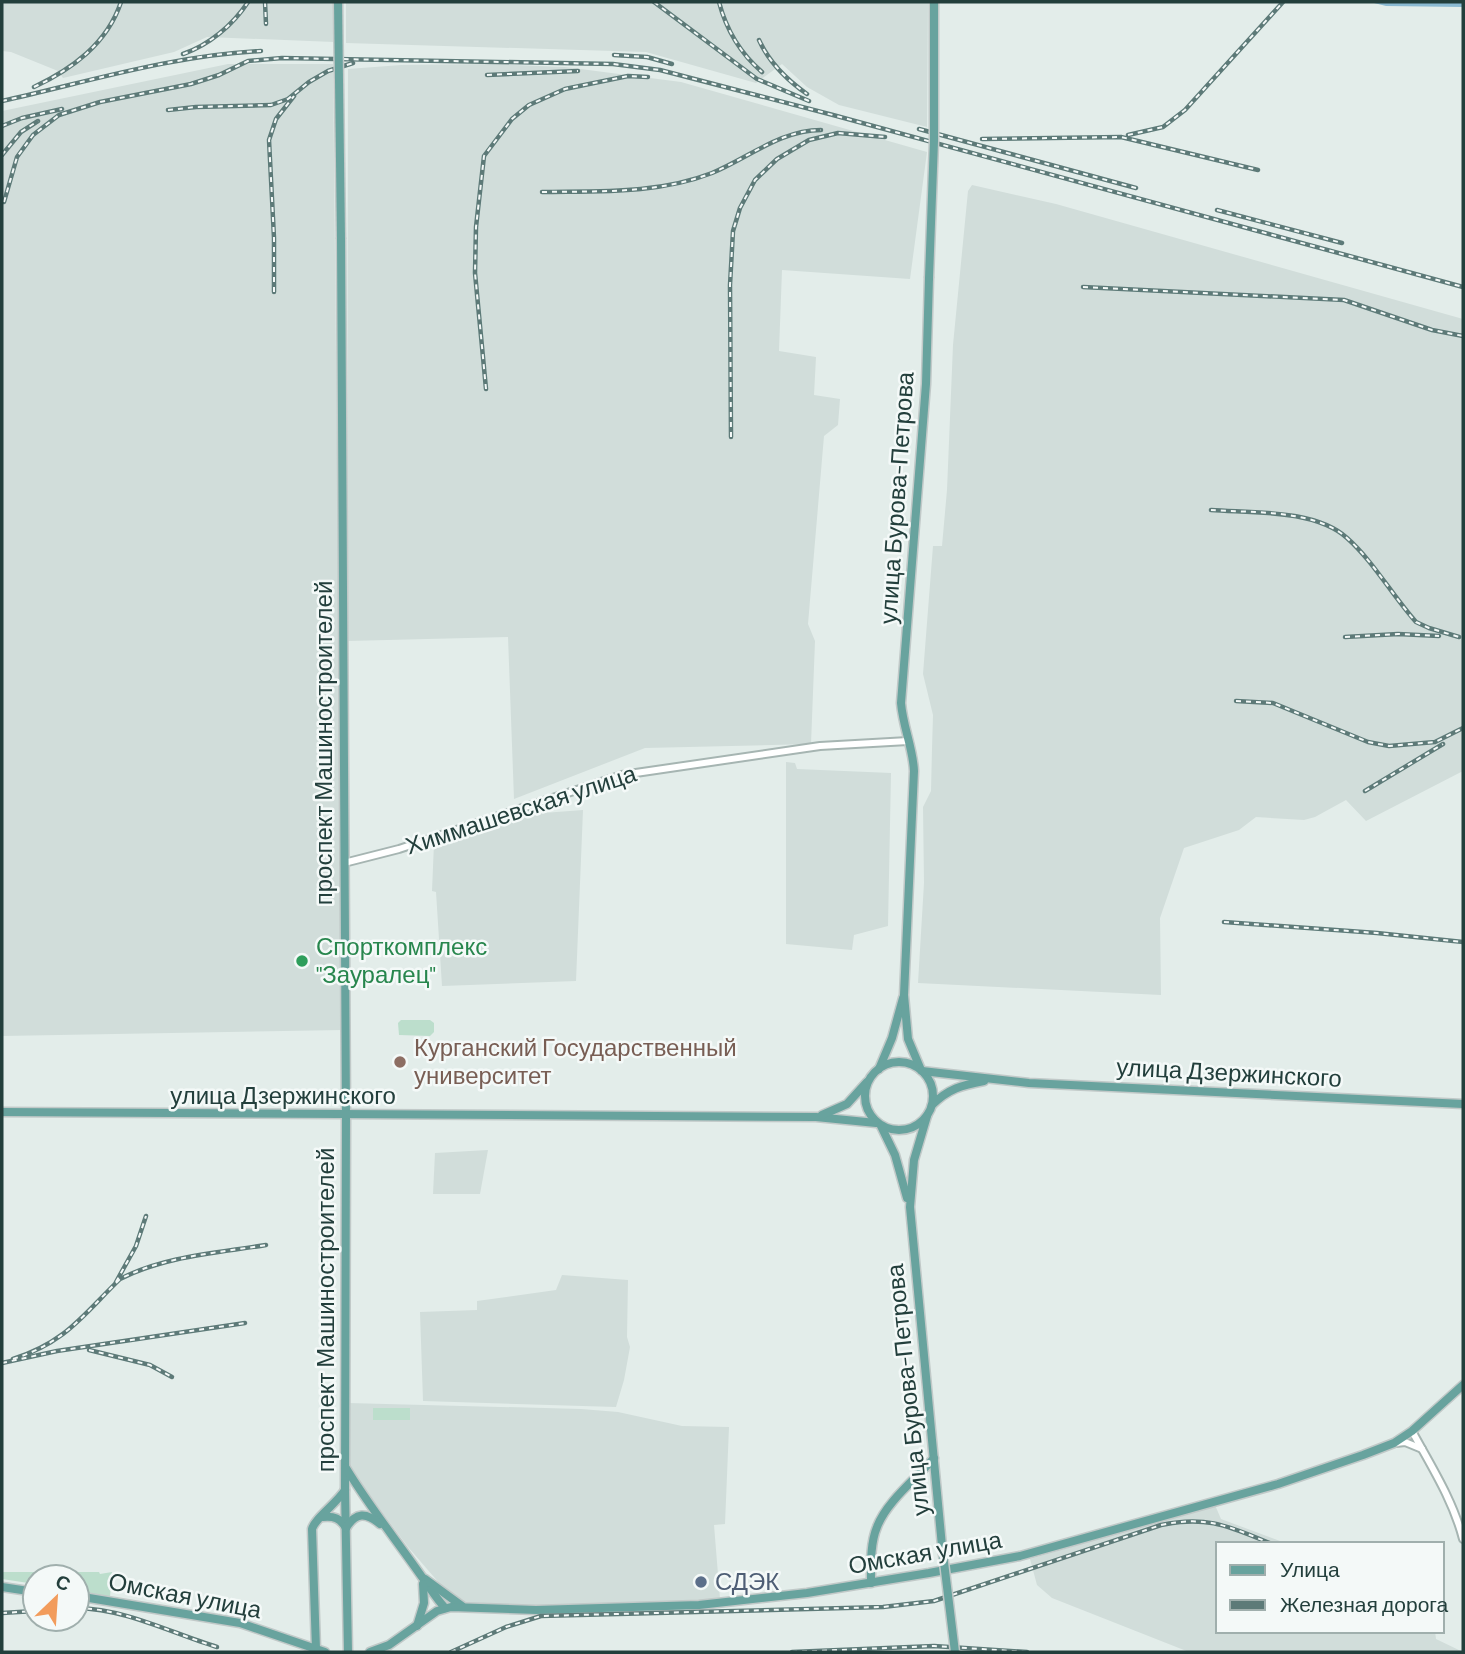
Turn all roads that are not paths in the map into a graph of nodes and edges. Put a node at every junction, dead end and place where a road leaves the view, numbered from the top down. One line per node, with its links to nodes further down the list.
1 (338, 2): 4 (main road, проспект Машиностроителей, bridge)
2 (934, 2): 3 (main road, улица Бурова-Петрова, bridge)
3 (908, 741): 4 (street, Химмашевская улица); 5 (main road, улица Бурова-Петрова)
4 (344, 863): 13 (main road, проспект Машиностроителей)
5 (904, 995): 6 (main road, улица Бурова-Петрова); 7 (main road, улица Бурова-Петрова)
6 (879, 1069): 7 (main road); 8 (main road)
7 (921, 1070): 9 (main road, улица Дзержинского); 11 (main road)
8 (871, 1077): 15 (main road, улица Дзержинского); 16 (main road)
9 (994, 1079): 10 (main road, улица Дзержинского); 11 (main road, улица Дзержинского)
10 (1463, 1104)
11 (932, 1105): 14 (main road)
12 (2, 1112): 13 (main road, улица Дзержинского)
13 (346, 1116): 15 (main road, улица Дзержинского); 23 (main road, проспект Машиностроителей)
14 (927, 1116): 16 (main road); 17 (main road, улица Бурова-Петрова)
15 (816, 1117): 16 (main road, улица Дзержинского)
16 (878, 1124): 17 (main road, улица Бурова-Петрова)
17 (910, 1207): 22 (main road, улица Бурова-Петрова)
18 (1463, 1385): 19 (main road, Омская улица)
19 (1412, 1431): 20 (main road, Омская улица); 21 (street)
20 (1394, 1443): 21 (street); 32 (main road, Омская улица)
21 (1422, 1449): 30 (street)
22 (934, 1458): 24 (main road); 25 (main road, улица Бурова-Петрова)
23 (345, 1467): 26 (main road, проспект Машиностроителей); 29 (main road)
24 (918, 1476): 25 (main road); 32 (main road)
25 (936, 1476): 42 (main road, улица Бурова-Петрова, bridge)
26 (345, 1490): 27 (main road); 28 (main road, проспект Машиностроителей)
27 (320, 1517): 28 (main road); 39 (main road)
28 (346, 1528): 29 (main road); 40 (main road, проспект Машиностроителей)
29 (386, 1529): 31 (main road)
30 (1463, 1539)
31 (423, 1577): 36 (main road); 37 (main road); 38 (main road)
32 (871, 1583): 36 (main road, Омская улица)
33 (2, 1587): 34 (main road)
34 (21, 1590)
35 (91, 1598): 39 (main road, Омская улица)
36 (462, 1606): 37 (main road, Омская улица)
37 (445, 1608): 38 (main road, Омская улица)
38 (416, 1627): 41 (main road, Омская улица)
39 (321, 1650)
40 (348, 1652)
41 (370, 1652)
42 (955, 1652)

